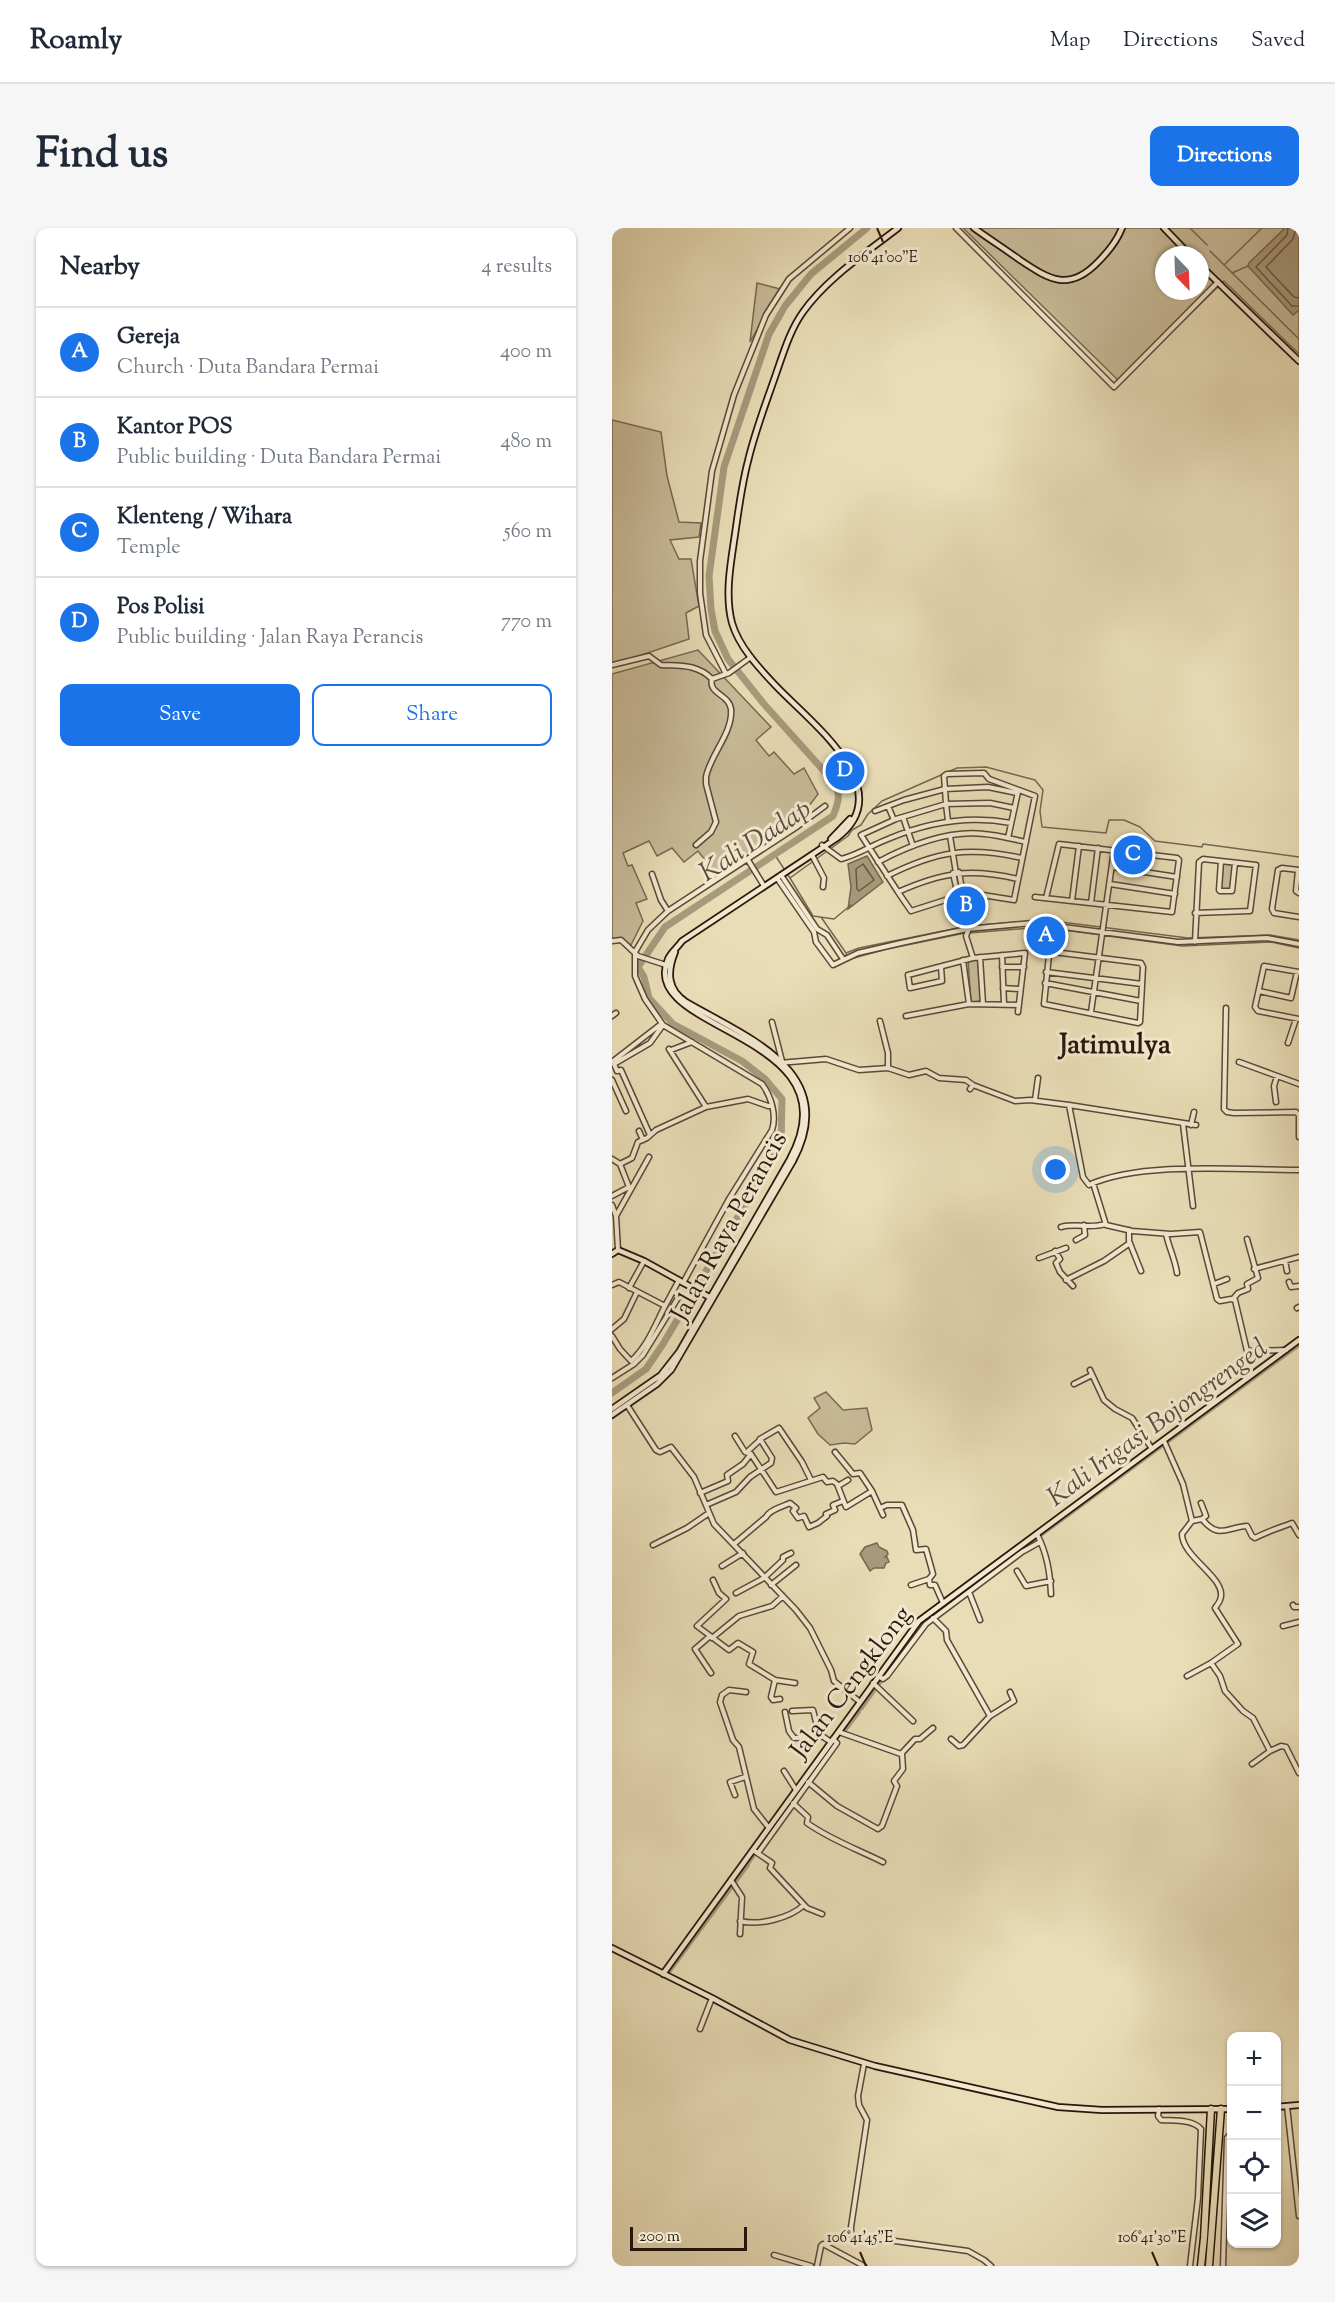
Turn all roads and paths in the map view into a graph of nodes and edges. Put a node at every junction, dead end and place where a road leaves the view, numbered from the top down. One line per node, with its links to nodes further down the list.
1 (850, 228): 13 (street)
2 (898, 228): 11 (street)
3 (956, 228): 9 (street)
4 (974, 228): 5 (street)
5 (1122, 228)
6 (1164, 228): 7 (street)
7 (1181, 246)
8 (1209, 274): 9 (street)
9 (1218, 282): 10 (street)
10 (1299, 361)
11 (751, 657): 13 (street); 35 (street)
12 (612, 665): 14 (street)
13 (727, 673): 14 (street)
14 (712, 679): 32 (street)
15 (989, 779): 16 (street); 17 (street); 18 (street)
16 (988, 787): 17 (street); 18 (street)
17 (945, 789): 19 (street); 21 (street)
18 (1018, 791): 22 (street); 31 (street)
19 (946, 804): 22 (street); 24 (street); 26 (street)
20 (825, 806): 42 (street)
21 (888, 806): 23 (street); 25 (street)
22 (1014, 808): 27 (street)
23 (875, 811)
24 (903, 817): 25 (street); 28 (street)
25 (894, 820): 37 (street)
26 (948, 821): 27 (street); 28 (street)
27 (1011, 823): 30 (street)
28 (909, 831): 33 (street); 37 (street)
29 (950, 836): 30 (street); 33 (street); 39 (street)
30 (1008, 838): 31 (street)
31 (1026, 842): 40 (street)
32 (696, 845)
33 (913, 846): 44 (street)
34 (1079, 846): 36 (street); 62 (street); 63 (street)
35 (826, 848): 37 (street); 41 (street); 48 (street)
36 (1098, 848): 38 (street); 64 (street)
37 (868, 849): 44 (street)
38 (1114, 850): 46 (street); 52 (street)
39 (953, 853): 40 (street); 49 (street); 51 (street)
40 (1023, 858): 53 (street)
41 (814, 859): 48 (street); 56 (street)
42 (749, 861): 54 (street); 66 (street)
43 (1221, 861): 45 (street); 45 (street); 67 (street)
44 (878, 862): 51 (street)
45 (1235, 863): 67 (street)
46 (1112, 867): 52 (street); 55 (street)
47 (1299, 870): 58 (street); 68 (street)
48 (783, 873): 54 (street); 77 (street); 77 (street)
49 (956, 873): 53 (street); 57 (street); 60 (street)
50 (651, 874): 66 (street)
51 (887, 876): 57 (street)
52 (1177, 877): 59 (street)
53 (1018, 879): 60 (street)
54 (763, 884): 81 (street)
55 (1110, 884): 59 (street); 65 (street)
56 (823, 887)
57 (898, 892): 60 (street)
58 (1299, 893)
59 (1175, 894): 65 (street)
60 (961, 895): 69 (street)
61 (1035, 897): 62 (street)
62 (1046, 898): 63 (street)
63 (1072, 901): 64 (street)
64 (1091, 903): 65 (street)
65 (1106, 905): 70 (street)
66 (668, 911): 74 (street)
67 (1196, 913): 71 (street)
68 (1299, 917)
69 (967, 929): 70 (street); 77 (street); 78 (street)
70 (1103, 932): 71 (street); 79 (street)
71 (1195, 938): 73 (street)
72 (612, 941): 74 (street)
73 (1299, 944)
74 (637, 954): 81 (street); 106 (street)
75 (1002, 955): 76 (street); 83 (street); 84 (street)
76 (980, 957): 78 (street); 96 (street)
77 (846, 958)
78 (973, 958): 80 (street)
79 (1099, 958): 85 (street); 87 (street); 89 (street)
80 (963, 960): 82 (street); 95 (street)
81 (668, 966): 110 (street, Jalan Raya Perancis)
82 (941, 967): 82 (street)
83 (1002, 967): 84 (street); 90 (street)
84 (1024, 967): 91 (street)
85 (1046, 972): 87 (street); 88 (street)
86 (1298, 972): 92 (street); 92 (street)
87 (1096, 979): 89 (street); 93 (street)
88 (1045, 983): 93 (street); 101 (street)
89 (1142, 984): 94 (street)
90 (1003, 987): 91 (street); 97 (street)
91 (1020, 989): 98 (street)
92 (1258, 991): 103 (street)
93 (1094, 992): 94 (street); 101 (street)
94 (1141, 1001): 101 (street)
95 (969, 1004): 96 (street); 102 (street)
96 (983, 1004): 97 (street)
97 (1004, 1004): 98 (street)
98 (1018, 1005): 100 (street)
99 (1226, 1008): 127 (street)
100 (1018, 1012)
101 (1091, 1012)
102 (906, 1016)
103 (1297, 1019): 108 (street)
104 (880, 1021): 112 (street)
105 (772, 1022): 110 (street)
106 (662, 1024): 107 (street); 109 (street); 126 (street)
107 (693, 1042): 120 (street); 121 (street)
108 (1288, 1043)
109 (612, 1062)
110 (780, 1062): 112 (street); 170 (street, Jalan Raya Perancis)
111 (1239, 1062): 113 (street)
112 (888, 1068): 117 (street)
113 (1277, 1076): 116 (street); 118 (street)
114 (1038, 1078): 117 (street)
115 (612, 1080): 122 (street)
116 (1299, 1084)
117 (1035, 1100): 119 (street)
118 (1276, 1102)
119 (1069, 1105): 124 (street); 134 (street)
120 (772, 1106): 121 (street); 161 (street)
121 (706, 1107): 126 (street)
122 (626, 1111)
123 (1194, 1112): 124 (street)
124 (1183, 1124): 132 (street)
125 (639, 1131): 128 (street)
126 (650, 1135): 128 (street)
127 (1299, 1137)
128 (643, 1140): 131 (street)
129 (649, 1157): 138 (street)
130 (612, 1159): 131 (street)
131 (620, 1164): 135 (street)
132 (1188, 1170): 133 (street); 134 (street); 137 (street)
133 (1299, 1170)
134 (1093, 1183): 139 (street)
135 (612, 1196)
136 (612, 1204): 138 (street)
137 (1193, 1206)
138 (616, 1216): 148 (street)
139 (1106, 1224): 140 (street); 142 (street)
140 (1084, 1225): 141 (street); 145 (street)
141 (1061, 1227)
142 (1129, 1230): 143 (street); 146 (street)
143 (1166, 1234): 158 (street); 163 (street)
144 (1246, 1239): 155 (street)
145 (1076, 1240)
146 (1130, 1243): 156 (street); 160 (street)
147 (1066, 1248): 149 (street)
148 (618, 1250): 150 (street); 154 (street)
149 (1055, 1251): 152 (street); 160 (street)
150 (612, 1254)
151 (1299, 1257): 153 (street)
152 (1039, 1258)
153 (1285, 1260): 155 (street); 157 (street)
154 (644, 1261): 161 (street); 167 (street)
155 (1254, 1269): 171 (street)
156 (1141, 1271)
157 (1287, 1271)
158 (1177, 1273)
159 (1227, 1279): 163 (street)
160 (1066, 1280): 165 (street)
161 (681, 1282): 168 (street); 170 (street)
162 (1289, 1282): 166 (street)
163 (1214, 1284): 171 (street)
164 (612, 1285): 167 (street)
165 (1073, 1286)
166 (1299, 1287)
167 (629, 1288): 169 (street)
168 (673, 1291): 172 (street); 177 (street)
169 (637, 1292): 172 (street); 173 (street)
170 (708, 1296): 180 (street, Jalan Raya Perancis)
171 (1233, 1299): 176 (street)
172 (665, 1306): 177 (street)
173 (612, 1329)
174 (612, 1336): 177 (street)
175 (1299, 1340): 176 (street, Jalan Cengklong)
176 (1286, 1350): 185 (street, Jalan Cengklong)
177 (633, 1362): 178 (street)
178 (612, 1378)
179 (1074, 1384): 186 (street)
180 (626, 1404): 181 (street, Jalan Raya Perancis); 182 (street, Jalan Raya Perancis); 194 (street)
181 (612, 1409)
182 (612, 1415)
183 (735, 1436): 188 (street)
184 (760, 1440): 188 (street); 189 (street); 190 (street)
185 (1165, 1444): 186 (street, Jalan Cengklong); 202 (street)
186 (1152, 1449): 204 (street, Jalan Cengklong)
187 (835, 1452): 193 (street)
188 (749, 1453): 189 (street); 194 (street)
189 (761, 1470): 190 (street); 197 (street)
190 (811, 1480): 192 (street)
191 (848, 1480): 192 (street)
192 (838, 1486): 195 (street)
193 (872, 1491): 195 (street); 198 (street)
194 (700, 1493): 197 (street)
195 (843, 1501): 205 (street)
196 (1200, 1503): 201 (street)
197 (706, 1505): 199 (street)
198 (880, 1508): 200 (street); 214 (street)
199 (709, 1513): 205 (street); 206 (street)
200 (883, 1515)
201 (1202, 1519): 202 (street); 203 (street)
202 (1192, 1521): 231 (street)
203 (1299, 1535)
204 (1039, 1539): 213 (street, Jalan Cengklong); 216 (street)
205 (734, 1544): 207 (street)
206 (653, 1545)
207 (743, 1553): 210 (street); 212 (street)
208 (791, 1553): 212 (street)
209 (796, 1565): 217 (street)
210 (722, 1566)
211 (1017, 1571): 216 (street)
212 (764, 1578): 217 (street); 220 (street)
213 (983, 1578): 219 (street); 223 (street, Jalan Cengklong)
214 (929, 1579): 218 (street); 223 (street)
215 (713, 1580): 230 (street)
216 (1051, 1581): 221 (street)
217 (771, 1585): 222 (street)
218 (911, 1585)
219 (969, 1592): 226 (street); 227 (street)
220 (736, 1593)
221 (1051, 1594)
222 (783, 1596): 230 (street); 241 (street)
223 (943, 1603): 234 (street, Jalan Cengklong)
224 (1293, 1605): 225 (street)
225 (1299, 1607)
226 (933, 1618): 234 (street); 244 (street)
227 (980, 1620)
228 (1299, 1622): 229 (street)
229 (1283, 1626)
230 (711, 1637): 232 (street); 235 (street)
231 (1210, 1663): 233 (street); 251 (street)
232 (711, 1673)
233 (1187, 1676)
234 (880, 1677): 237 (street, Jalan Cengklong)
235 (775, 1680): 236 (street); 240 (street)
236 (795, 1683)
237 (876, 1685): 241 (street, Jalan Cengklong); 245 (street)
238 (746, 1692): 257 (street)
239 (1010, 1692): 244 (street)
240 (780, 1699)
241 (860, 1702): 247 (street, Jalan Cengklong)
242 (792, 1711): 248 (street)
243 (785, 1712): 248 (street)
244 (990, 1716): 249 (street)
245 (913, 1721)
246 (933, 1728): 252 (street)
247 (839, 1732): 250 (street, Jalan Cengklong); 252 (street)
248 (821, 1737): 250 (street)
249 (951, 1739)
250 (834, 1740): 253 (street, Jalan Cengklong)
251 (1270, 1751): 254 (street); 256 (street)
252 (902, 1754): 258 (street)
253 (818, 1764): 258 (street); 259 (street, Jalan Cengklong)
254 (1252, 1764)
255 (784, 1771): 259 (street)
256 (1299, 1773)
257 (746, 1777): 260 (street); 262 (street)
258 (808, 1782): 259 (street)
259 (800, 1788): 261 (street); 262 (street, Jalan Cengklong)
260 (735, 1795)
261 (793, 1803): 263 (street); 264 (street)
262 (769, 1828): 263 (street, Jalan Cengklong)
263 (756, 1851): 265 (street, Jalan Cengklong); 266 (street)
264 (883, 1862)
265 (733, 1882): 268 (street); 271 (street, Jalan Cengklong)
266 (804, 1905): 267 (street); 268 (street)
267 (822, 1914)
268 (740, 1920): 269 (street)
269 (740, 1934)
270 (612, 1948): 271 (street)
271 (663, 1974): 272 (street)
272 (712, 1998): 273 (street); 274 (street)
273 (700, 2029)
274 (864, 2064): 278 (street); 288 (street)
275 (1299, 2105): 276 (street)
276 (1287, 2106): 277 (street); 283 (street)
277 (1281, 2107)
278 (1159, 2109): 279 (street); 289 (street)
279 (1211, 2109): 280 (street); 290 (highway)
280 (1221, 2109): 281 (street); 291 (highway)
281 (1227, 2109)
282 (1227, 2138): 292 (street)
283 (1299, 2216)
284 (774, 2255): 285 (street)
285 (811, 2266)
286 (817, 2266): 287 (street)
287 (864, 2266)
288 (991, 2266)
289 (1190, 2266)
290 (1201, 2266)
291 (1209, 2266)
292 (1223, 2266)

